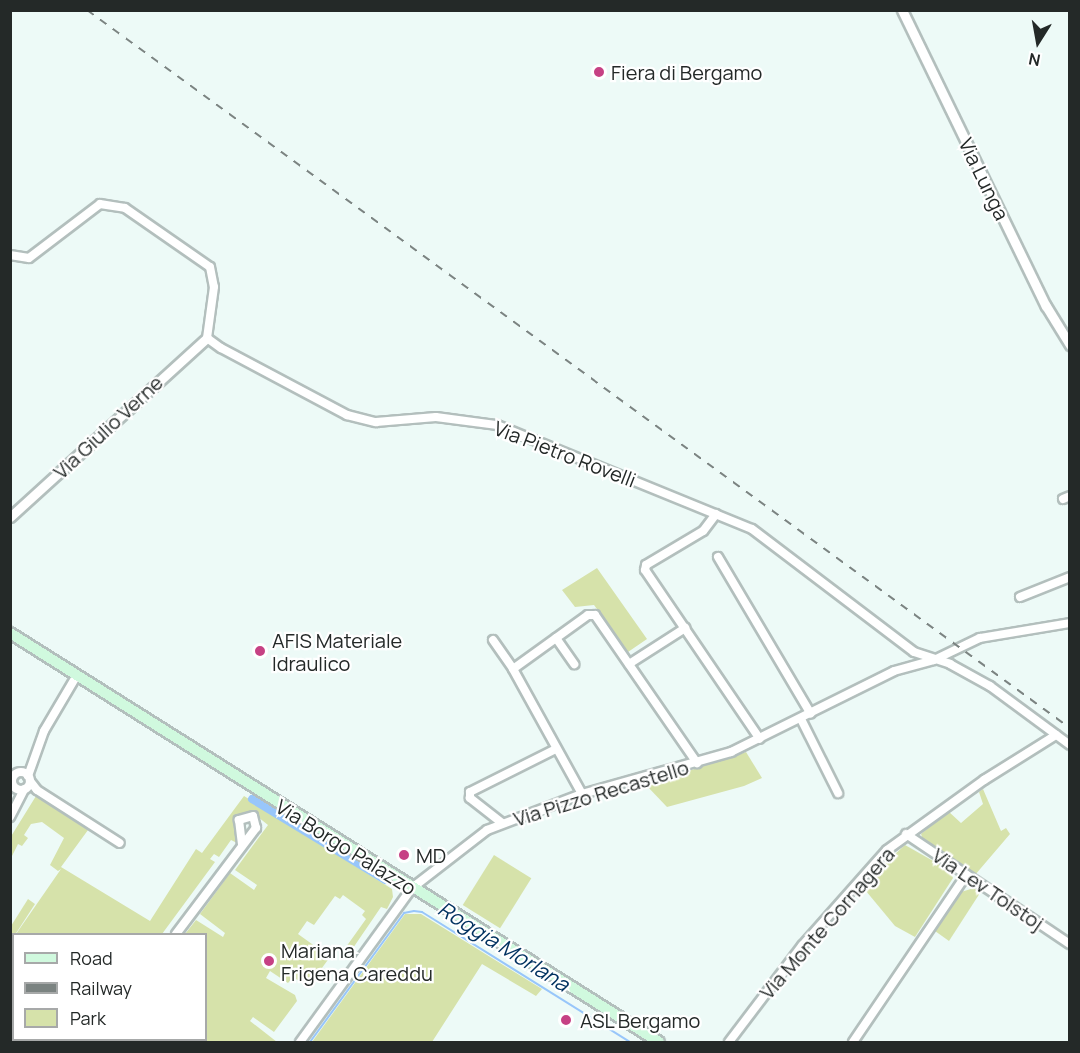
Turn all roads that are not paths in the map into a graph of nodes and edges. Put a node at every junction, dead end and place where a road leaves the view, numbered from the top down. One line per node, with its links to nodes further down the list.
1 (902, 10): 4 (street, Via Lunga)
2 (10, 255): 3 (street)
3 (207, 338): 5 (street, Via Pietro Rovelli); 6 (street, Via Giulio Verne)
4 (1070, 345)
5 (716, 514): 12 (street); 17 (street, Via Pietro Rovelli)
6 (10, 517)
7 (718, 557): 22 (street)
8 (1070, 577): 9 (street)
9 (1020, 597)
10 (1070, 623): 17 (street, Via Pizzo Recastello)
11 (10, 628): 16 (street, Via Borgo Palazzo)
12 (685, 628): 19 (street); 25 (street)
13 (10, 633): 16 (main road, Via Borgo Palazzo)
14 (556, 638): 18 (street); 19 (street); 20 (street)
15 (493, 640): 20 (street)
16 (35, 648): 21 (main road, Via Borgo Palazzo)
17 (934, 660): 22 (street, Via Pizzo Recastello); 24 (street, Via Pietro Rovelli)
18 (574, 664)
19 (629, 664): 28 (street)
20 (513, 669): 27 (street)
21 (77, 675): 29 (street); 38 (main road, Via Borgo Palazzo)
22 (811, 714): 23 (street, Via Pizzo Recastello)
23 (801, 719): 25 (street, Via Pizzo Recastello); 30 (street)
24 (1056, 735): 26 (street, Via Pietro Rovelli); 34 (street, Via Monte Cornagera)
25 (760, 739): 28 (street, Via Pizzo Recastello)
26 (1070, 745)
27 (556, 749): 31 (street); 33 (street)
28 (698, 764): 31 (street, Via Pizzo Recastello)
29 (21, 777): 32 (street); 35 (street)
30 (838, 794)
31 (582, 795): 33 (street, Via Pizzo Recastello)
32 (10, 817)
33 (502, 823): 38 (street, Via Pizzo Recastello)
34 (906, 834): 37 (street, Via Lev Tolstoj); 43 (street, Via Monte Cornagera)
35 (120, 843)
36 (242, 845): 39 (street)
37 (966, 875): 40 (street, Via Lev Tolstoj); 44 (street)
38 (412, 888): 41 (street, Via Pizzo Recastello); 42 (main road, Via Borgo Palazzo)
39 (177, 933)
40 (1070, 944)
41 (300, 1042)
42 (659, 1042)
43 (729, 1042)
44 (854, 1042)

